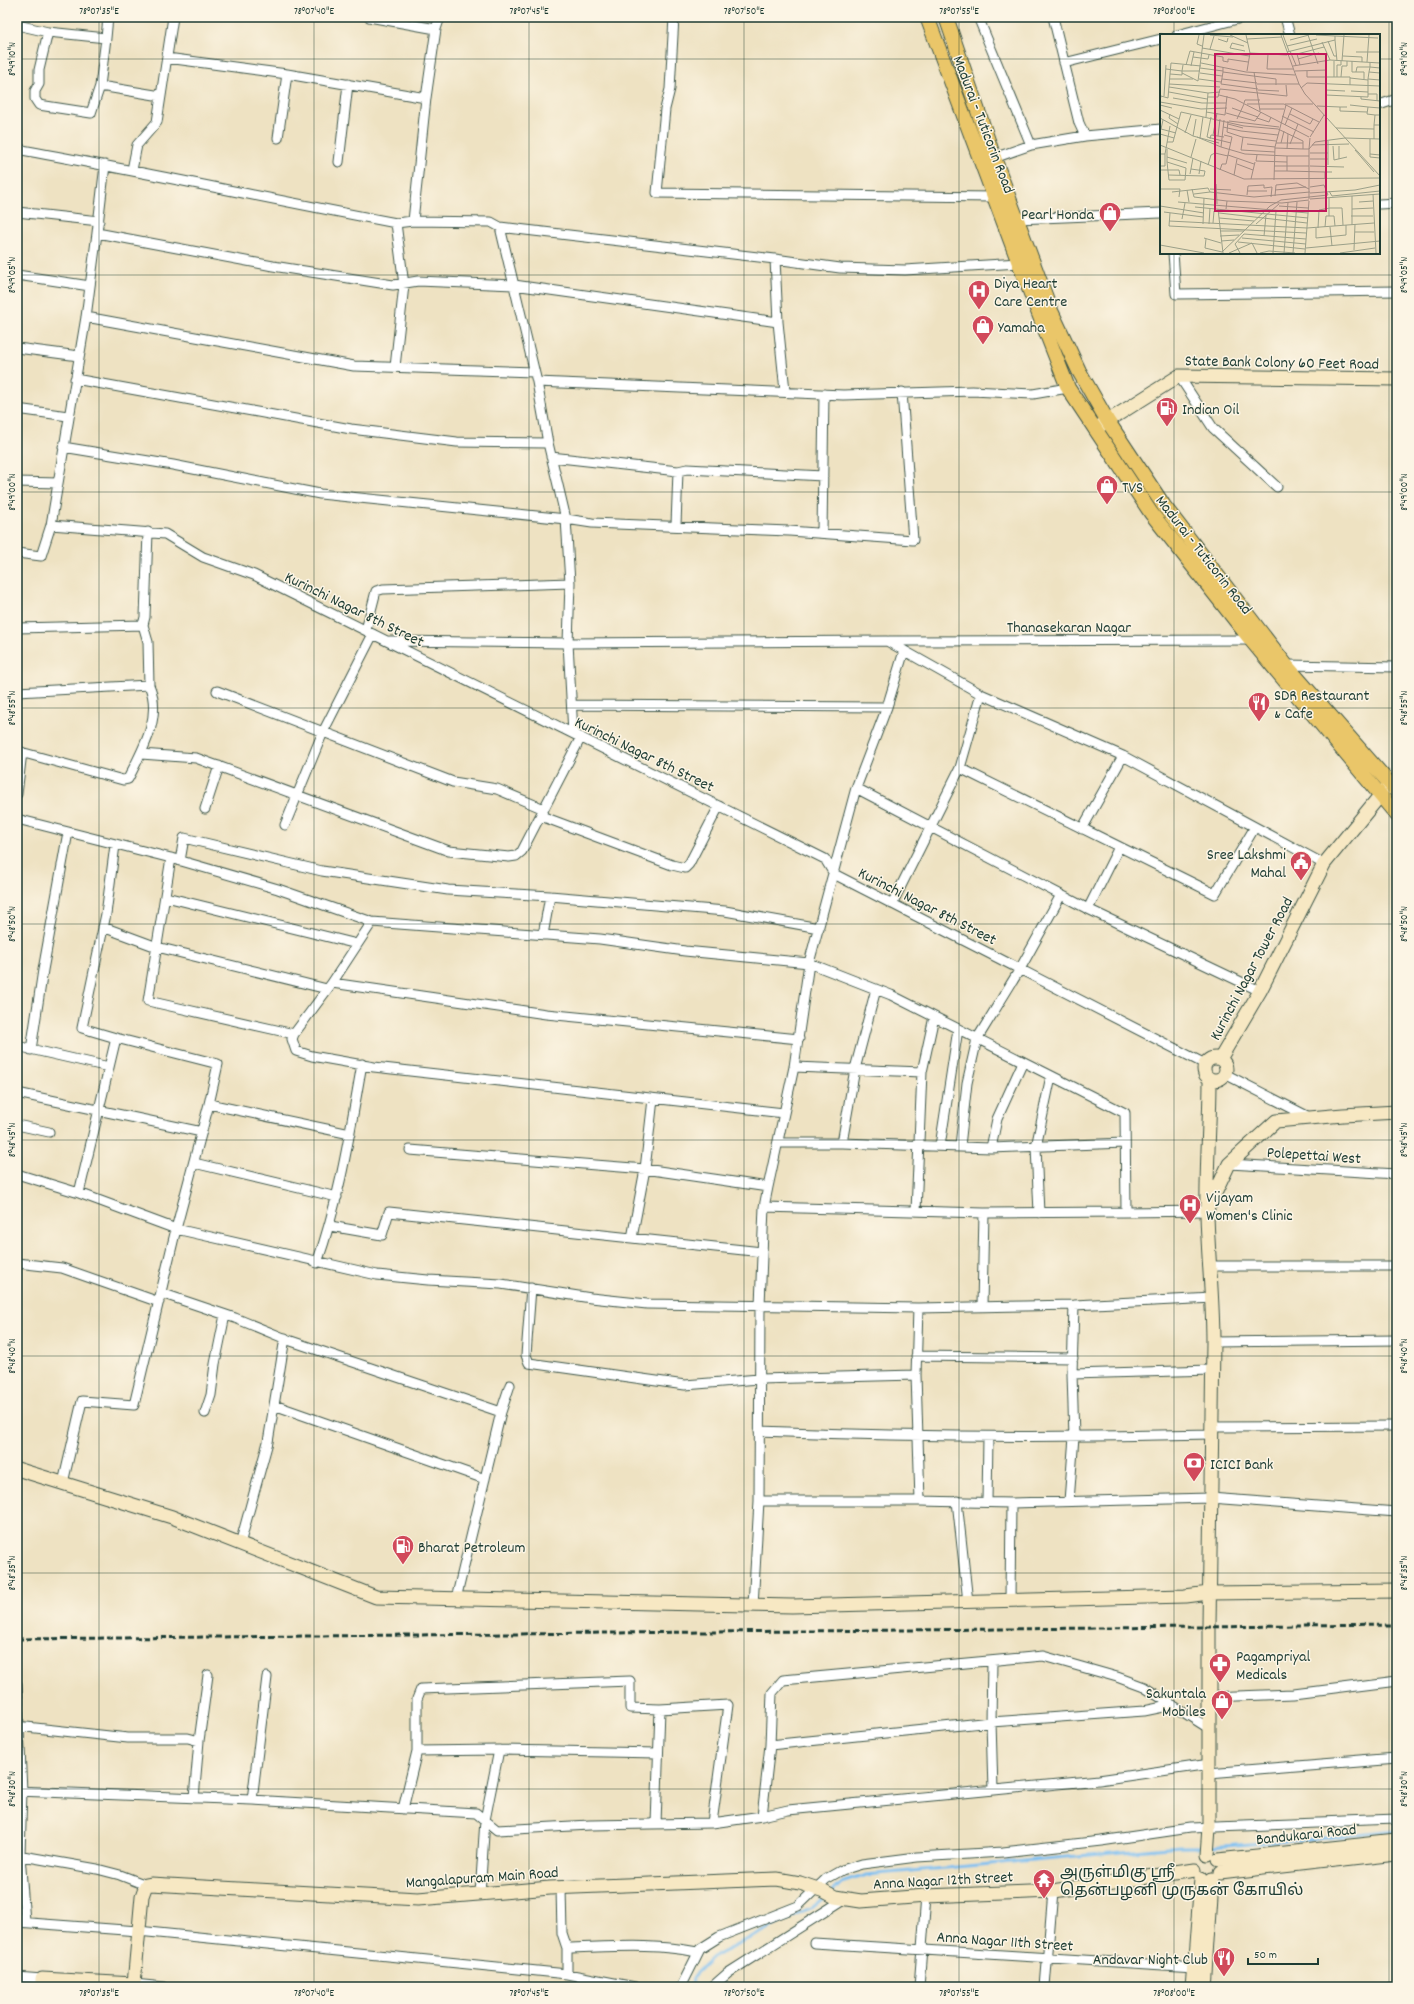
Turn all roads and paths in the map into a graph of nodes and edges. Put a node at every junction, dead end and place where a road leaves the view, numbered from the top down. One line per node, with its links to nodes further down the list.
1 (108, 17): 18 (street)
2 (173, 17): 20 (street)
3 (369, 17): 12 (street)
4 (440, 17): 14 (street)
5 (674, 17): 38 (street)
6 (927, 17): 38 (main road, Madurai - Tuticorin Road)
7 (946, 17): 34 (main road, Madurai - Tuticorin Road)
8 (978, 17): 32 (street)
9 (1052, 17): 21 (street)
10 (1245, 17): 16 (street)
11 (1285, 17): 17 (street)
12 (392, 19): 14 (street)
13 (17, 25): 15 (street)
14 (436, 29): 26 (street)
15 (48, 32): 18 (street); 24 (street)
16 (1181, 34)
17 (1290, 34)
18 (106, 38): 24 (street)
19 (1160, 39): 21 (street)
20 (167, 58): 22 (street); 25 (street)
21 (1064, 63): 30 (street)
22 (287, 74): 23 (street); 31 (street)
23 (348, 84): 26 (street); 35 (street)
24 (100, 86): 25 (street)
25 (161, 96): 37 (street)
26 (426, 98): 44 (street)
27 (1397, 100): 28 (street)
28 (1380, 105)
29 (1160, 129): 30 (street)
30 (1085, 136): 32 (street)
31 (278, 138)
32 (1031, 145): 34 (street)
33 (17, 149): 36 (street)
34 (994, 158): 43 (main road, Madurai - Tuticorin Road)
35 (340, 162)
36 (105, 165): 37 (street); 45 (street)
37 (132, 170): 46 (street)
38 (994, 197): 51 (main road, Madurai - Tuticorin Road)
39 (1397, 203): 40 (street)
40 (1380, 204)
41 (17, 212): 45 (street)
42 (1160, 213): 43 (street)
43 (1017, 219): 73 (main road, Madurai - Tuticorin Road)
44 (413, 221): 46 (street); 47 (street)
45 (99, 222): 48 (street)
46 (396, 223): 53 (street)
47 (500, 227): 50 (street); 55 (street)
48 (97, 233): 53 (street); 54 (street)
49 (1173, 254): 56 (street)
50 (775, 259): 51 (street); 58 (street)
51 (1019, 263): 67 (main road, Madurai - Tuticorin Road)
52 (17, 275): 54 (street)
53 (404, 285): 55 (street); 61 (street)
54 (90, 286): 57 (street)
55 (514, 286): 58 (street); 62 (street)
56 (1397, 291)
57 (86, 317): 60 (street); 61 (street)
58 (778, 322): 68 (street)
59 (17, 348): 60 (street)
60 (79, 356): 64 (street)
61 (395, 367): 62 (street)
62 (534, 372): 66 (street)
63 (1179, 376): 65 (street, State Bank Colony 60 Feet Road); 73 (street, State Bank Colony 60 Feet Road); 82 (street)
64 (75, 379): 72 (street); 75 (street)
65 (1397, 379)
66 (537, 382): 68 (street); 75 (street)
67 (1068, 388): 69 (street); 74 (main road, Madurai - Tuticorin Road)
68 (785, 391): 70 (street)
69 (902, 392): 70 (street); 87 (street)
70 (824, 394): 79 (street)
71 (17, 409): 72 (street)
72 (68, 416): 76 (street)
73 (1107, 420): 74 (street, State Bank Colony 60 Feet Road); 98 (main road, Madurai - Tuticorin Road)
74 (1095, 429): 93 (main road, Madurai - Tuticorin Road)
75 (548, 443): 77 (street)
76 (63, 447): 81 (street); 83 (street)
77 (551, 457): 78 (street); 83 (street)
78 (678, 471): 79 (street); 85 (street)
79 (823, 476): 87 (street)
80 (17, 482): 81 (street)
81 (58, 483): 84 (street)
82 (1277, 487)
83 (566, 518): 85 (street); 89 (street)
84 (51, 525): 86 (street, Kurinchi Nagar 8th Street); 88 (street)
85 (676, 525): 87 (street)
86 (148, 532): 90 (street); 92 (street, Kurinchi Nagar 8th Street)
87 (822, 533)
88 (17, 553)
89 (570, 582): 92 (street); 96 (street)
90 (142, 625): 91 (street); 100 (street)
91 (17, 628)
92 (369, 632): 94 (street, Kurinchi Nagar 8th Street); 106 (street)
93 (1251, 640): 95 (street, Thanasekaran Nagar); 117 (main road, Madurai - Tuticorin Road)
94 (387, 641): 96 (street, Thanasekaran Nagar); 107 (street, Kurinchi Nagar 8th Street)
95 (887, 641): 96 (street, Thanasekaran Nagar); 97 (street)
96 (568, 643): 104 (street)
97 (904, 651): 103 (street); 105 (street)
98 (1286, 665): 99 (street); 114 (main road, Madurai - Tuticorin Road)
99 (1397, 667)
100 (149, 685): 102 (street); 109 (street)
101 (217, 691): 106 (street)
102 (17, 692)
103 (981, 694): 110 (street); 112 (street)
104 (572, 705): 105 (street); 107 (street)
105 (887, 707): 113 (street)
106 (323, 732): 116 (street); 120 (street)
107 (577, 735): 118 (street, Kurinchi Nagar 8th Street); 120 (street)
108 (19, 751): 109 (street); 115 (street)
109 (141, 754): 111 (street)
110 (1123, 756): 125 (street); 126 (street)
111 (219, 766): 116 (street); 119 (street)
112 (960, 768): 124 (street); 126 (street)
113 (856, 788): 124 (street); 133 (street)
114 (1393, 788): 117 (street, Kurinchi Nagar Tower Road)
115 (17, 794)
116 (297, 795): 120 (street); 123 (street)
117 (1379, 796): 121 (main road, Madurai - Tuticorin Road); 132 (street, Kurinchi Nagar Tower Road)
118 (719, 806): 120 (street); 133 (street, Kurinchi Nagar 8th Street)
119 (205, 809)
120 (542, 812)
121 (1397, 815)
122 (17, 819): 127 (street)
123 (285, 825)
124 (931, 827): 134 (street); 137 (street)
125 (1256, 827): 129 (street); 132 (street)
126 (1082, 829): 129 (street)
127 (68, 832): 128 (street); 157 (street)
128 (115, 844): 130 (street); 140 (street)
129 (1119, 847): 138 (street)
130 (170, 858): 131 (street); 136 (street)
131 (180, 861): 135 (street); 139 (street)
132 (1324, 864): 149 (street, Kurinchi Nagar Tower Road)
133 (834, 874): 137 (street, Kurinchi Nagar 8th Street); 141 (street)
134 (1061, 895): 138 (street); 146 (street)
135 (550, 896): 141 (street); 142 (street)
136 (166, 897): 143 (street); 144 (street)
137 (892, 904): 146 (street, Kurinchi Nagar 8th Street)
138 (1088, 909): 149 (street)
139 (372, 922): 142 (street); 143 (street)
140 (103, 927): 144 (street); 153 (street)
141 (819, 928): 145 (street)
142 (542, 936): 145 (street)
143 (357, 944): 147 (street)
144 (157, 947): 147 (street); 152 (street)
145 (810, 964): 148 (street); 155 (street)
146 (1020, 969): 154 (street); 161 (street, Kurinchi Nagar 8th Street)
147 (330, 986): 152 (street); 155 (street)
148 (876, 989): 150 (street); 164 (street)
149 (1260, 991): 158 (street, Kurinchi Nagar Tower Road)
150 (934, 1017): 151 (street); 165 (street)
151 (958, 1029): 154 (street); 184 (street)
152 (294, 1034): 160 (street)
153 (116, 1038): 162 (street); 171 (street)
154 (977, 1039): 159 (street); 185 (street)
155 (799, 1040): 163 (street)
156 (17, 1046): 157 (street)
157 (32, 1050): 162 (street)
158 (1220, 1059): 161 (street); 166 (street)
159 (1023, 1062): 167 (street); 187 (street)
160 (362, 1064): 170 (street); 179 (street)
161 (1204, 1064): 168 (street)
162 (109, 1067): 172 (street)
163 (794, 1067): 164 (street); 174 (street)
164 (856, 1069): 165 (street); 181 (street)
165 (922, 1072): 183 (street)
166 (1225, 1074): 168 (street); 175 (street)
167 (1051, 1076): 182 (street); 186 (street)
168 (1210, 1079): 199 (street)
169 (17, 1094): 172 (street)
170 (653, 1099): 174 (street); 191 (street)
171 (209, 1104): 178 (street); 179 (street)
172 (98, 1111): 178 (street); 195 (street)
173 (1397, 1112): 175 (street)
174 (784, 1113): 180 (street)
175 (1311, 1118): 190 (street)
176 (17, 1125): 177 (street)
177 (48, 1132)
178 (202, 1132): 189 (street)
179 (350, 1134): 196 (street)
180 (778, 1143): 181 (street); 194 (street)
181 (842, 1143): 183 (street)
182 (1125, 1143): 186 (street); 200 (street)
183 (919, 1145): 184 (street); 198 (street)
184 (940, 1146): 185 (street)
185 (960, 1146): 187 (street)
186 (1036, 1147): 187 (street); 202 (street)
187 (991, 1148)
188 (410, 1150): 191 (street)
189 (194, 1163): 196 (street); 204 (street)
190 (1229, 1164): 193 (street, Polepettai West); 199 (street)
191 (645, 1169): 194 (street); 205 (street)
192 (17, 1174): 195 (street)
193 (1397, 1174)
194 (768, 1187): 197 (street)
195 (78, 1193): 204 (street)
196 (337, 1197): 203 (street)
197 (764, 1207): 198 (street); 206 (street)
198 (916, 1211): 201 (street)
199 (1207, 1211): 200 (street); 209 (street)
200 (1126, 1212): 202 (street)
201 (984, 1213): 202 (street); 216 (street)
202 (1039, 1213)
203 (330, 1226): 205 (street); 208 (street)
204 (176, 1229): 208 (street); 212 (street)
205 (632, 1238): 206 (street)
206 (762, 1252): 214 (street)
207 (17, 1263): 212 (street)
208 (317, 1263): 211 (street)
209 (1208, 1266): 210 (street); 213 (street)
210 (1397, 1266)
211 (531, 1288): 214 (street); 227 (street)
212 (160, 1298): 218 (street); 240 (street)
213 (1213, 1298): 215 (street); 221 (street)
214 (760, 1305): 217 (street); 227 (street)
215 (1074, 1305): 216 (street); 223 (street)
216 (982, 1306): 217 (street)
217 (918, 1308): 222 (street)
218 (225, 1315): 219 (street); 231 (street)
219 (285, 1338): 229 (street); 230 (street)
220 (1397, 1340): 221 (street)
221 (1213, 1342): 224 (street)
222 (916, 1356): 223 (street); 226 (street)
223 (1073, 1358): 225 (street)
224 (1212, 1370): 225 (street); 234 (street)
225 (1072, 1374): 237 (street)
226 (916, 1375): 227 (street); 235 (street)
227 (759, 1378): 233 (street)
228 (510, 1385): 230 (street)
229 (274, 1404): 239 (street); 249 (street)
230 (501, 1412): 239 (street)
231 (205, 1413)
232 (1397, 1426): 234 (street)
233 (759, 1431): 235 (street); 242 (street)
234 (1211, 1431): 237 (street); 241 (street)
235 (917, 1434): 236 (street); 243 (street)
236 (988, 1437): 237 (street); 246 (street)
237 (1074, 1437): 245 (street)
238 (17, 1469): 240 (street)
239 (485, 1479): 252 (street)
240 (63, 1483): 249 (street)
241 (1210, 1498): 245 (street); 248 (street); 251 (street)
242 (759, 1501): 243 (street); 255 (street)
243 (920, 1501): 244 (street)
244 (957, 1501): 246 (street); 254 (street)
245 (1069, 1501): 247 (street)
246 (987, 1502): 247 (street)
247 (1011, 1503): 253 (street)
248 (1397, 1512)
249 (240, 1544): 252 (street)
250 (1397, 1592): 251 (street)
251 (1210, 1593): 253 (street); 261 (street)
252 (456, 1599): 255 (street)
253 (1010, 1601): 254 (street)
254 (968, 1602): 255 (street)
255 (753, 1606)
256 (992, 1661): 262 (street); 264 (street); 268 (street)
257 (208, 1675): 267 (street)
258 (267, 1677): 277 (street)
259 (1397, 1681): 261 (street)
260 (17, 1684): 265 (street)
261 (1210, 1697): 266 (street)
262 (1173, 1705): 264 (street); 266 (street)
263 (660, 1709): 270 (street); 271 (street); 282 (street)
264 (990, 1722): 268 (street); 274 (street)
265 (18, 1726): 267 (street); 275 (street)
266 (1210, 1729): 273 (street)
267 (199, 1741): 276 (street)
268 (770, 1745): 279 (street)
269 (499, 1750): 270 (street); 271 (street); 280 (street)
270 (417, 1751): 278 (street)
271 (658, 1753): 283 (street)
272 (1397, 1758): 273 (street)
273 (1209, 1769): 274 (street); 284 (street)
274 (993, 1790): 279 (street)
275 (20, 1791): 276 (street); 287 (street)
276 (194, 1798): 277 (street)
277 (252, 1800): 278 (street)
278 (403, 1808): 280 (street)
279 (762, 1816): 282 (street)
280 (485, 1820): 283 (street); 292 (street)
281 (1397, 1820): 284 (street)
282 (712, 1823): 283 (street)
283 (656, 1824)
284 (1209, 1832): 288 (street); 293 (street)
285 (1397, 1841): 288 (street, Bandukarai Road)
286 (1397, 1853): 288 (street, Bandukarai Road)
287 (19, 1855): 289 (street); 295 (street)
288 (1209, 1867): 291 (street, Anna Nagar 12th Street); 302 (street); 315 (street)
289 (146, 1885): 292 (street, Mangalapuram Main Road); 296 (street)
290 (561, 1888): 292 (street, Mangalapuram Main Road); 293 (street, Mangalapuram Main Road); 298 (street)
291 (1053, 1891): 294 (street, Anna Nagar 12th Street); 301 (street)
292 (480, 1894)
293 (830, 1894): 294 (street, Anna Nagar 12th Street); 300 (street); 311 (street)
294 (926, 1896): 299 (street)
295 (21, 1922): 296 (street)
296 (138, 1931): 303 (street); 306 (street)
297 (814, 1943): 299 (street, Anna Nagar 11th Street)
298 (567, 1948): 300 (street); 303 (street)
299 (922, 1950): 301 (street, Anna Nagar 11th Street); 312 (street)
300 (697, 1952): 310 (street)
301 (1048, 1958): 302 (street, Anna Nagar 11th Street); 313 (street)
302 (1195, 1967): 314 (street)
303 (567, 1974): 309 (street)
304 (17, 1977): 305 (street)
305 (42, 1983): 306 (street)
306 (134, 1984): 308 (street)
307 (1397, 1986): 316 (street)
308 (164, 1987)
309 (635, 1987)
310 (681, 1987)
311 (712, 1987)
312 (919, 1987)
313 (1045, 1987)
314 (1193, 1987)
315 (1205, 1987)
316 (1388, 1987)

